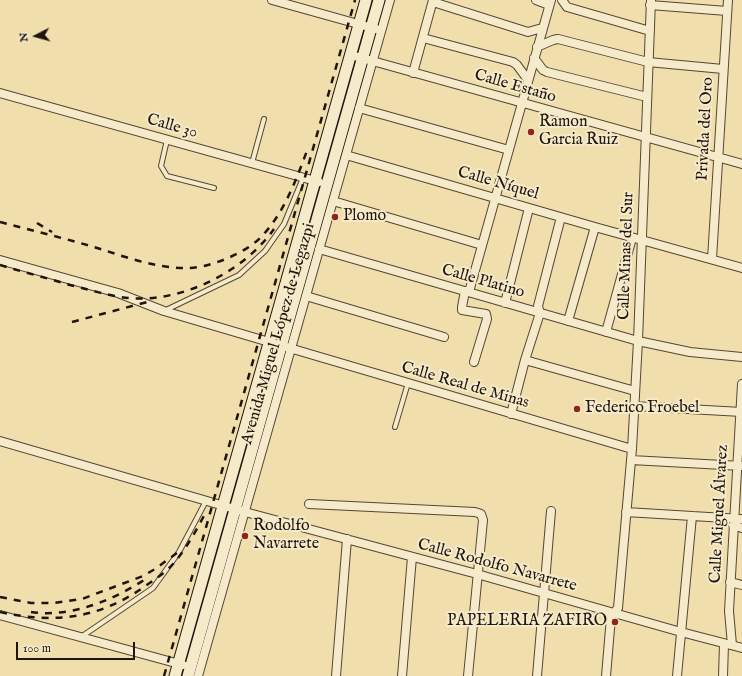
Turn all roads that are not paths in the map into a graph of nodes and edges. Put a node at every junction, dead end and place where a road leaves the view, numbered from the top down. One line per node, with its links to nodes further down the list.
1 (272, 0): 12 (street)
2 (366, 0): 12 (main road, Avenida Miguel López de Legazpi)
3 (379, 0): 14 (main road, Avenida Miguel López de Legazpi)
4 (390, 0): 14 (street, Avenida Miguel López de Legazpi)
5 (536, 0): 10 (street)
6 (562, 0): 15 (street)
7 (728, 0): 11 (street, Privada del Oro)
8 (433, 1): 13 (street); 16 (street)
9 (651, 2): 11 (street); 15 (street, Calle Minas del Sur)
10 (550, 3): 13 (street)
11 (727, 11): 22 (street, Privada del Oro)
12 (359, 24): 14 (street); 18 (main road, Avenida Miguel López de Legazpi)
13 (542, 28): 17 (street)
14 (376, 29): 20 (main road, Avenida Miguel López de Legazpi)
15 (650, 31): 21 (street, Calle Minas del Sur)
16 (423, 38): 23 (street); 24 (street)
17 (538, 47): 19 (street); 21 (street)
18 (351, 55): 20 (street, Calle Estaño); 38 (main road, Avenida Miguel López de Legazpi)
19 (534, 58): 24 (street); 26 (street)
20 (368, 60): 23 (street, Calle Estaño); 28 (street, Avenida Miguel López de Legazpi); 39 (main road, Avenida Miguel López de Legazpi)
21 (648, 62): 22 (street); 26 (street, Calle Minas del Sur)
22 (723, 69): 34 (street, Privada del Oro)
23 (413, 73): 27 (street, Calle Estaño)
24 (528, 80): 27 (street)
25 (0, 93): 31 (street, Calle 30)
26 (647, 97): 30 (street, Calle Minas del Sur)
27 (522, 103): 30 (street, Calle Estaño); 32 (street)
28 (360, 108): 32 (street); 33 (street, Avenida Miguel López de Legazpi)
29 (264, 119): 35 (lane)
30 (646, 138): 34 (street, Calle Estaño); 47 (street, Calle Minas del Sur)
31 (166, 140): 35 (street, Calle 30); 40 (lane)
32 (508, 150): 41 (street)
33 (346, 155): 39 (street, Avenida Miguel López de Legazpi); 41 (street, Calle Níquel)
34 (718, 158): 36 (street, Calle Estaño); 50 (street, Privada del Oro)
35 (252, 163): 37 (street, Calle 30)
36 (742, 164)
37 (304, 178): 38 (street, Calle 30); 56 (lane)
38 (315, 181): 39 (street, Calle 30); 62 (main road, Avenida Miguel López de Legazpi)
39 (332, 186): 42 (street, Avenida Miguel López de Legazpi); 63 (main road, Avenida Miguel López de Legazpi)
40 (214, 188)
41 (495, 198): 43 (street, Calle Níquel); 48 (street)
42 (333, 201): 48 (street); 49 (street, Avenida Miguel López de Legazpi)
43 (529, 208): 44 (street, Calle Níquel); 55 (street)
44 (561, 217): 45 (street, Calle Níquel); 57 (street)
45 (595, 227): 46 (street, Calle Níquel); 58 (street)
46 (632, 238): 47 (street, Calle Níquel); 59 (street)
47 (642, 240): 50 (street, Calle Níquel); 61 (street, Calle Minas del Sur)
48 (482, 245): 53 (street)
49 (319, 249): 53 (street, Calle Platino); 54 (street, Avenida Miguel López de Legazpi)
50 (712, 259): 52 (street, Calle Níquel)
51 (0, 260): 56 (street, Calle Real de Minas)
52 (742, 268)
53 (467, 292): 55 (street, Calle Platino); 66 (street)
54 (306, 296): 60 (street); 63 (street, Avenida Miguel López de Legazpi)
55 (505, 303): 57 (street, Calle Platino)
56 (164, 311): 62 (street, Calle Real de Minas)
57 (540, 313): 58 (street, Calle Platino); 65 (street)
58 (568, 321): 59 (street, Calle Platino)
59 (606, 332): 61 (street, Calle Platino)
60 (444, 337)
61 (638, 342): 64 (street, Calle Platino); 69 (street, Calle Minas del Sur)
62 (270, 343): 63 (street, Calle Real de Minas); 80 (main road, Avenida Miguel López de Legazpi)
63 (286, 348): 67 (street, Calle Real de Minas); 81 (main road, Avenida Miguel López de Legazpi)
64 (742, 357)
65 (525, 360): 69 (street); 72 (street)
66 (474, 362)
67 (408, 383): 72 (street, Calle Real de Minas); 73 (lane)
68 (742, 384): 71 (street, Calle Miguel Álvarez)
69 (635, 391): 70 (street, Calle Minas del Sur)
70 (634, 406): 71 (street); 75 (street, Calle Minas del Sur)
71 (741, 412): 77 (street, Calle Miguel Álvarez)
72 (511, 414): 75 (street, Calle Real de Minas)
73 (395, 427)
74 (0, 441): 78 (street, Calle Rodolfo Navarrete)
75 (632, 449): 76 (street, Calle Minas del Sur)
76 (631, 460): 77 (street); 83 (street, Calle Minas del Sur)
77 (740, 466): 85 (street, Calle Miguel Álvarez)
78 (206, 501): 80 (street, Calle Rodolfo Navarrete); 96 (lane)
79 (309, 504): 89 (street)
80 (223, 506): 81 (street, Calle Rodolfo Navarrete); 99 (main road, Avenida Miguel López de Legazpi)
81 (240, 511): 87 (street, Calle Rodolfo Navarrete); 100 (main road, Avenida Miguel López de Legazpi)
82 (551, 511): 92 (street)
83 (626, 512): 84 (street); 93 (street, Calle Minas del Sur)
84 (692, 516): 85 (street); 95 (street)
85 (736, 521): 86 (street); 90 (street, Calle Miguel Álvarez)
86 (742, 528)
87 (347, 539): 88 (street, Calle Rodolfo Navarrete); 102 (street)
88 (412, 557): 89 (street, Calle Rodolfo Navarrete); 103 (street)
89 (477, 574): 92 (street, Calle Rodolfo Navarrete); 104 (street)
90 (730, 582): 91 (street); 97 (street, Calle Miguel Álvarez)
91 (742, 585)
92 (544, 593): 93 (street, Calle Rodolfo Navarrete); 105 (street)
93 (615, 612): 95 (street, Calle Rodolfo Navarrete); 106 (street, Calle Minas del Sur)
94 (0, 615): 96 (street)
95 (681, 632): 97 (street, Calle Rodolfo Navarrete); 107 (street)
96 (80, 637): 99 (street)
97 (728, 645): 98 (street, Calle Rodolfo Navarrete); 108 (street, Calle Miguel Álvarez)
98 (742, 648)
99 (178, 664): 100 (street); 101 (main road, Avenida Miguel López de Legazpi)
100 (194, 672)
101 (175, 676)
102 (336, 676)
103 (402, 676)
104 (468, 676)
105 (537, 676)
106 (606, 676)
107 (676, 676)
108 (723, 676)

